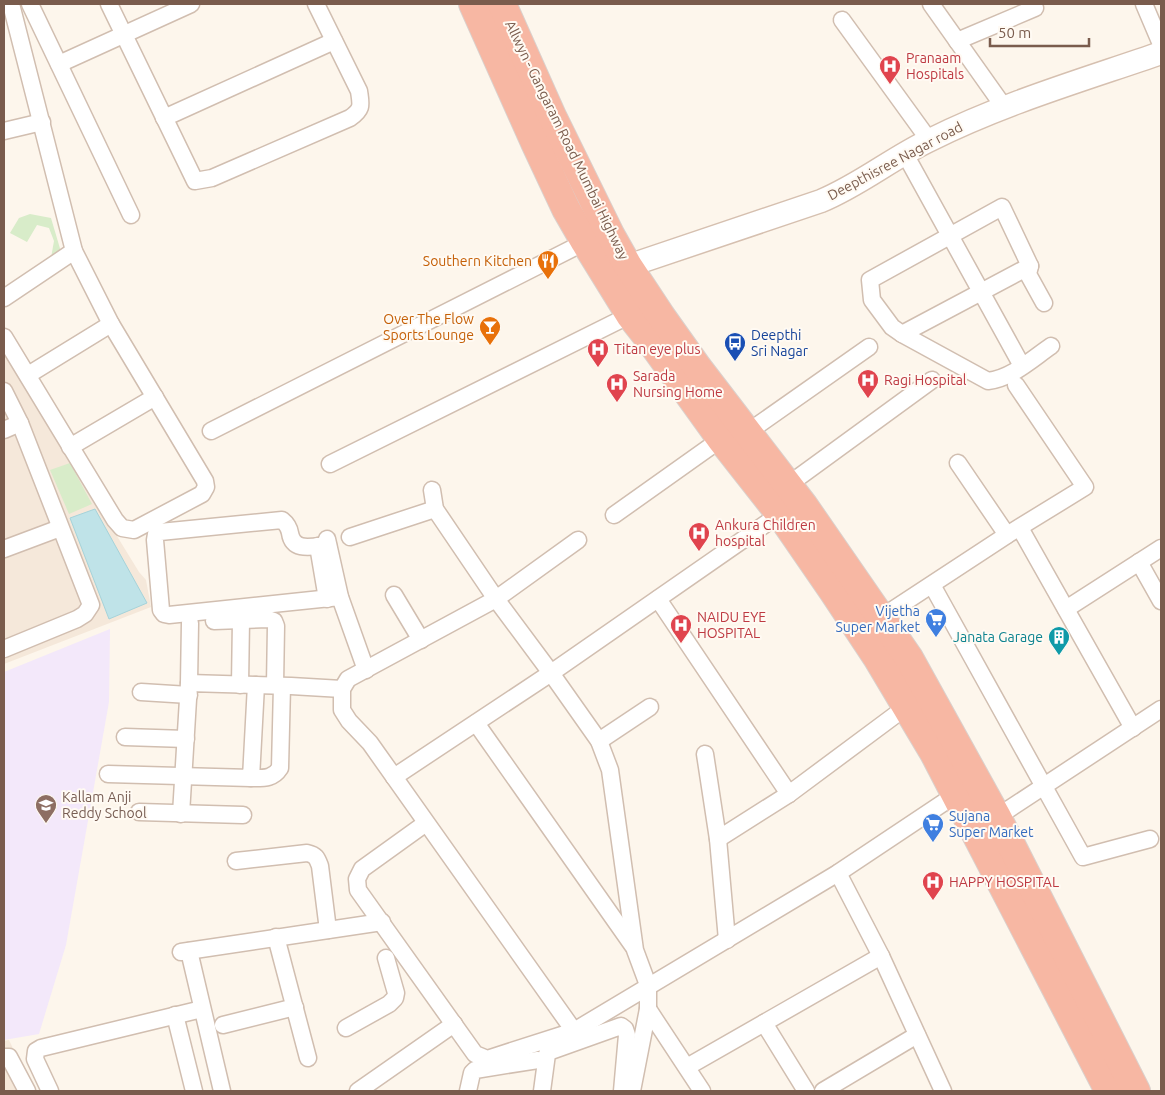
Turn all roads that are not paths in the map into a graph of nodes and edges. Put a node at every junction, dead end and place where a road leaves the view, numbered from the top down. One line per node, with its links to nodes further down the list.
1 (11, 4): 12 (street)
2 (30, 4): 18 (street)
3 (109, 4): 13 (street)
4 (191, 4): 13 (street)
5 (316, 4): 14 (street)
6 (473, 4): 20 (highway, Allwyn - Gangaram Road Mumbai Highway)
7 (502, 4): 19 (highway, Allwyn - Gangaram Road Mumbai Highway)
8 (931, 4): 15 (street)
9 (1144, 4): 16 (street)
10 (1039, 5): 15 (street)
11 (842, 20): 25 (street)
12 (10, 22): 23 (street)
13 (123, 34): 18 (street); 22 (street)
14 (334, 41): 22 (street); 22 (street)
15 (957, 42): 21 (street)
16 (1161, 44)
17 (1161, 53): 21 (street, Deepthisree Nagar road)
18 (58, 64): 27 (street)
19 (540, 87): 20 (highway); 31 (highway, Allwyn - Gangaram Road Mumbai Highway)
20 (515, 98): 29 (highway, Allwyn - Gangaram Road Mumbai Highway)
21 (1004, 106): 25 (street, Deepthisree Nagar road)
22 (164, 118)
23 (42, 122): 24 (street); 30 (street)
24 (4, 131)
25 (929, 140): 26 (street, Deepthisree Nagar road)
26 (905, 154): 28 (street); 31 (street, Deepthisree Nagar road)
27 (131, 214)
28 (949, 235): 32 (street); 33 (street); 38 (street)
29 (585, 242): 36 (highway, Allwyn - Gangaram Road Mumbai Highway); 50 (street)
30 (74, 251): 34 (street); 37 (street)
31 (628, 266): 51 (highway, Allwyn - Gangaram Road Mumbai Highway)
32 (1030, 266): 33 (street); 35 (street)
33 (981, 291): 38 (street); 42 (street)
34 (4, 298)
35 (1044, 303)
36 (630, 316): 52 (highway, Allwyn - Gangaram Road Mumbai Highway); 55 (street)
37 (111, 324): 43 (street); 47 (street)
38 (902, 334): 42 (street)
39 (4, 337): 43 (street)
40 (1051, 346): 42 (street)
41 (869, 347): 51 (street)
42 (1022, 366)
43 (28, 375): 53 (street)
44 (932, 380): 56 (street)
45 (1016, 385): 62 (street)
46 (4, 391): 48 (street)
47 (155, 397): 53 (street); 53 (street)
48 (20, 424): 49 (street); 61 (street)
49 (4, 430)
50 (210, 431)
51 (748, 432): 56 (highway, Allwyn - Gangaram Road Mumbai Highway)
52 (721, 439): 59 (highway, Allwyn - Gangaram Road Mumbai Highway); 60 (street)
53 (70, 447)
54 (958, 463): 62 (street)
55 (330, 464)
56 (788, 485): 75 (highway, Allwyn - Gangaram Road Mumbai Highway)
57 (432, 490): 58 (street)
58 (435, 509): 63 (street); 71 (street)
59 (780, 514): 72 (street); 89 (highway, Allwyn - Gangaram Road Mumbai Highway)
60 (614, 515)
61 (60, 528): 66 (street); 80 (street)
62 (1014, 532): 68 (street); 74 (street)
63 (350, 537)
64 (578, 540): 71 (street)
65 (1161, 548): 67 (street)
66 (4, 549)
67 (1139, 562): 73 (street); 74 (street)
68 (932, 585): 75 (street); 101 (street)
69 (394, 595): 79 (street)
70 (333, 598): 70 (street); 81 (street)
71 (496, 599): 79 (street); 82 (street)
72 (658, 599): 82 (street); 102 (street)
73 (1161, 601)
74 (1066, 609): 92 (street)
75 (882, 617): 107 (highway, Allwyn - Gangaram Road Mumbai Highway)
76 (241, 620): 77 (street); 83 (street); 84 (street)
77 (190, 622): 78 (street); 85 (street)
78 (157, 624)
79 (421, 640): 81 (street)
80 (4, 649)
81 (366, 670): 86 (street)
82 (552, 673): 91 (street); 95 (street)
83 (248, 685): 84 (street); 85 (street); 99 (street)
84 (279, 686): 86 (street); 99 (street)
85 (189, 689): 87 (street); 94 (street)
86 (342, 689): 100 (street)
87 (141, 692)
88 (650, 707): 95 (street)
89 (906, 707): 102 (street); 103 (highway, Allwyn - Gangaram Road Mumbai Highway)
90 (1161, 709): 92 (street)
91 (476, 723): 100 (street); 117 (street)
92 (1133, 728): 101 (street)
93 (125, 737): 94 (street)
94 (186, 739): 98 (street)
95 (599, 741): 117 (street)
96 (705, 754): 109 (street)
97 (108, 774): 98 (street)
98 (184, 776): 99 (street); 105 (street)
99 (251, 778)
100 (394, 778): 108 (street)
101 (1043, 786): 107 (street); 110 (street)
102 (789, 794): 109 (street)
103 (955, 795): 112 (street); 151 (highway, Allwyn - Gangaram Road Mumbai Highway)
104 (139, 812): 105 (street)
105 (181, 814): 106 (street)
106 (244, 815)
107 (997, 818): 152 (highway, Allwyn - Gangaram Road Mumbai Highway)
108 (426, 823): 113 (street); 129 (street)
109 (718, 839): 116 (street)
110 (1150, 839)
111 (236, 861): 114 (street)
112 (838, 873): 116 (street); 118 (street)
113 (382, 922): 114 (street); 119 (street)
114 (328, 930): 115 (street)
115 (276, 938): 121 (street); 122 (street)
116 (727, 940): 120 (street)
117 (635, 950): 120 (street)
118 (881, 956): 125 (street); 130 (street)
119 (410, 962): 126 (street); 128 (street)
120 (648, 985): 123 (street); 129 (street)
121 (295, 1007): 127 (street); 134 (street)
122 (202, 1008): 124 (street); 141 (street)
123 (648, 1009): 136 (street); 137 (street)
124 (175, 1015): 139 (street); 140 (street)
125 (764, 1023): 136 (street); 148 (street)
126 (454, 1024): 132 (street); 142 (street)
127 (223, 1025)
128 (346, 1028)
129 (574, 1031): 131 (street)
130 (918, 1034): 149 (street); 150 (street)
131 (540, 1042): 132 (street); 135 (street)
132 (475, 1054): 143 (street)
133 (4, 1057): 138 (street)
134 (308, 1058)
135 (538, 1060): 144 (street); 145 (street)
136 (687, 1067): 147 (street)
137 (630, 1090): 146 (street)
138 (27, 1091)
139 (50, 1091)
140 (194, 1091)
141 (220, 1091)
142 (358, 1091)
143 (457, 1091)
144 (468, 1091)
145 (533, 1091)
146 (542, 1091)
147 (702, 1091)
148 (806, 1091)
149 (823, 1091)
150 (943, 1091)
151 (1109, 1091)
152 (1136, 1091)

